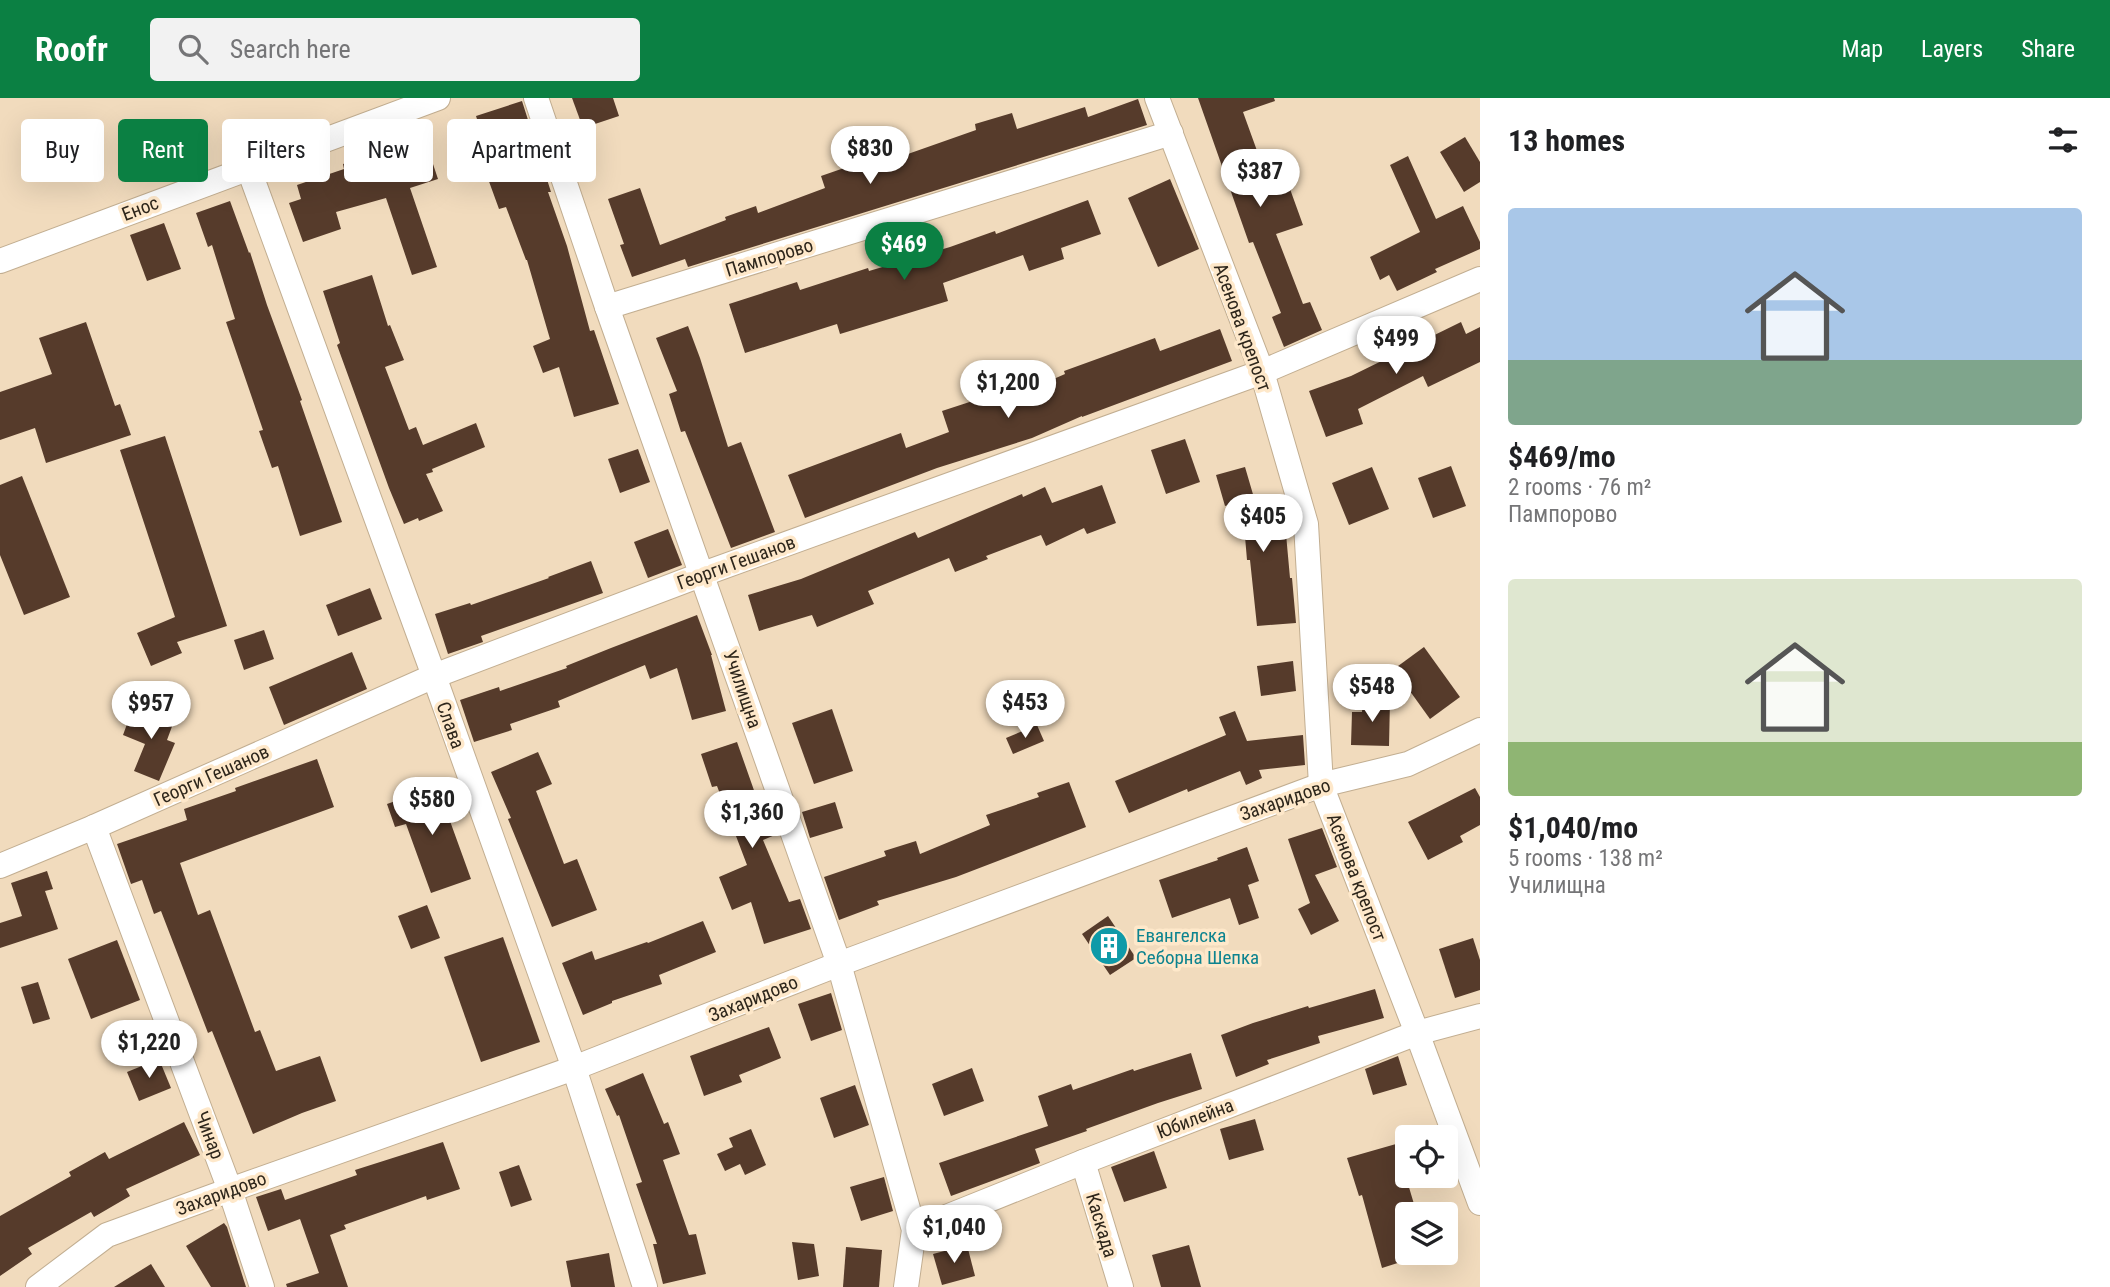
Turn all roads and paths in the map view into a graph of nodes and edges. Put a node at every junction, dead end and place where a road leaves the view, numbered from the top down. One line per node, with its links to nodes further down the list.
1 (438, 98): 5 (street, Енос)
2 (537, 98): 10 (street, Училищна)
3 (1157, 98): 4 (street, Асенова крепост)
4 (1171, 133): 10 (street, Пампорово); 11 (street, Асенова крепост)
5 (330, 137)
6 (222, 177): 8 (street, Енос)
7 (253, 182): 13 (street, Слава)
8 (0, 261)
9 (1480, 279): 11 (street, Георги Гешанов)
10 (607, 307): 12 (street, Училищна)
11 (1262, 372): 12 (street, Георги Гешанов); 15 (street, Асенова крепост)
12 (703, 574): 13 (street, Георги Гешанов); 18 (street, Училищна)
13 (434, 676): 16 (street, Георги Гешанов); 21 (street, Слава)
14 (1480, 730): 15 (street, Захаридово)
15 (1321, 785): 18 (street, Захаридово); 20 (street, Асенова крепост)
16 (94, 827): 17 (street, Георги Гешанов); 23 (street, Чинар)
17 (0, 866)
18 (839, 964): 21 (street, Захаридово); 25 (street, Училищна)
19 (1480, 1016): 20 (street, Юбилейна)
20 (1417, 1032): 22 (street, Юбилейна); 24 (street, Асенова крепост)
21 (574, 1068): 23 (street, Захаридово); 28 (street, Слава)
22 (1083, 1162): 25 (street, Юбилейна); 30 (street, Каскада)
23 (230, 1190): 26 (street, Захаридово); 27 (street, Чинар)
24 (1480, 1203)
25 (914, 1230): 29 (street, Училищна)
26 (38, 1287)
27 (262, 1287)
28 (645, 1287)
29 (905, 1287)
30 (1121, 1287)

